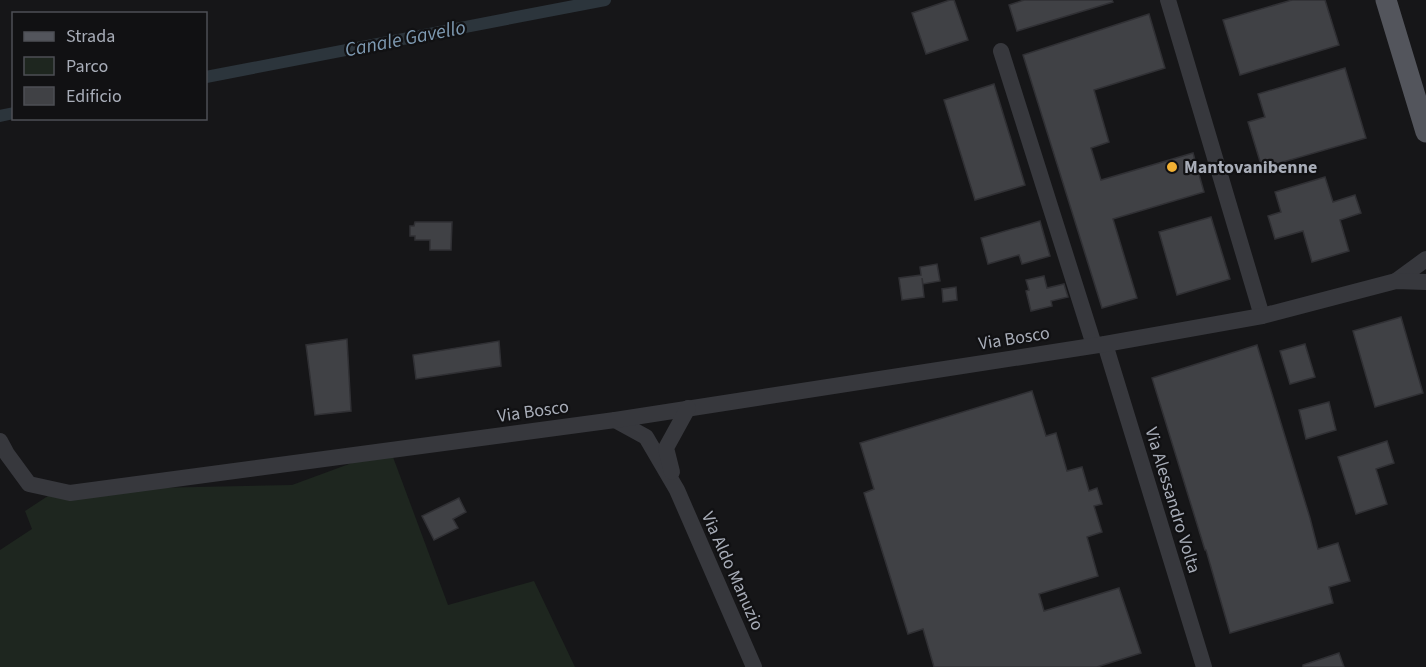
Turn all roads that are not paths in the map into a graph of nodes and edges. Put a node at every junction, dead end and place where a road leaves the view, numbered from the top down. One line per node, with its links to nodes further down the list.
1 (1168, 0): 8 (street)
2 (1386, 0): 4 (main road)
3 (1001, 51): 9 (street)
4 (1426, 132)
5 (1426, 259): 6 (street, Via Bosco)
6 (1396, 281): 7 (street, Via Bosco); 8 (street, Via Bosco)
7 (1426, 282)
8 (1262, 316): 9 (street, Via Bosco)
9 (1099, 345): 10 (street, Via Bosco); 18 (street, Via Alessandro Volta)
10 (688, 408): 11 (street, Via Bosco); 13 (street, Via Aldo Manuzio)
11 (653, 414): 12 (street, Via Bosco); 13 (street); 14 (street)
12 (615, 420): 14 (street); 15 (street, Via Bosco)
13 (675, 432): 16 (street, Via Aldo Manuzio)
14 (646, 437): 16 (street, Via Aldo Manuzio)
15 (0, 441)
16 (677, 490): 17 (street, Via Aldo Manuzio)
17 (754, 667)
18 (1204, 667)

